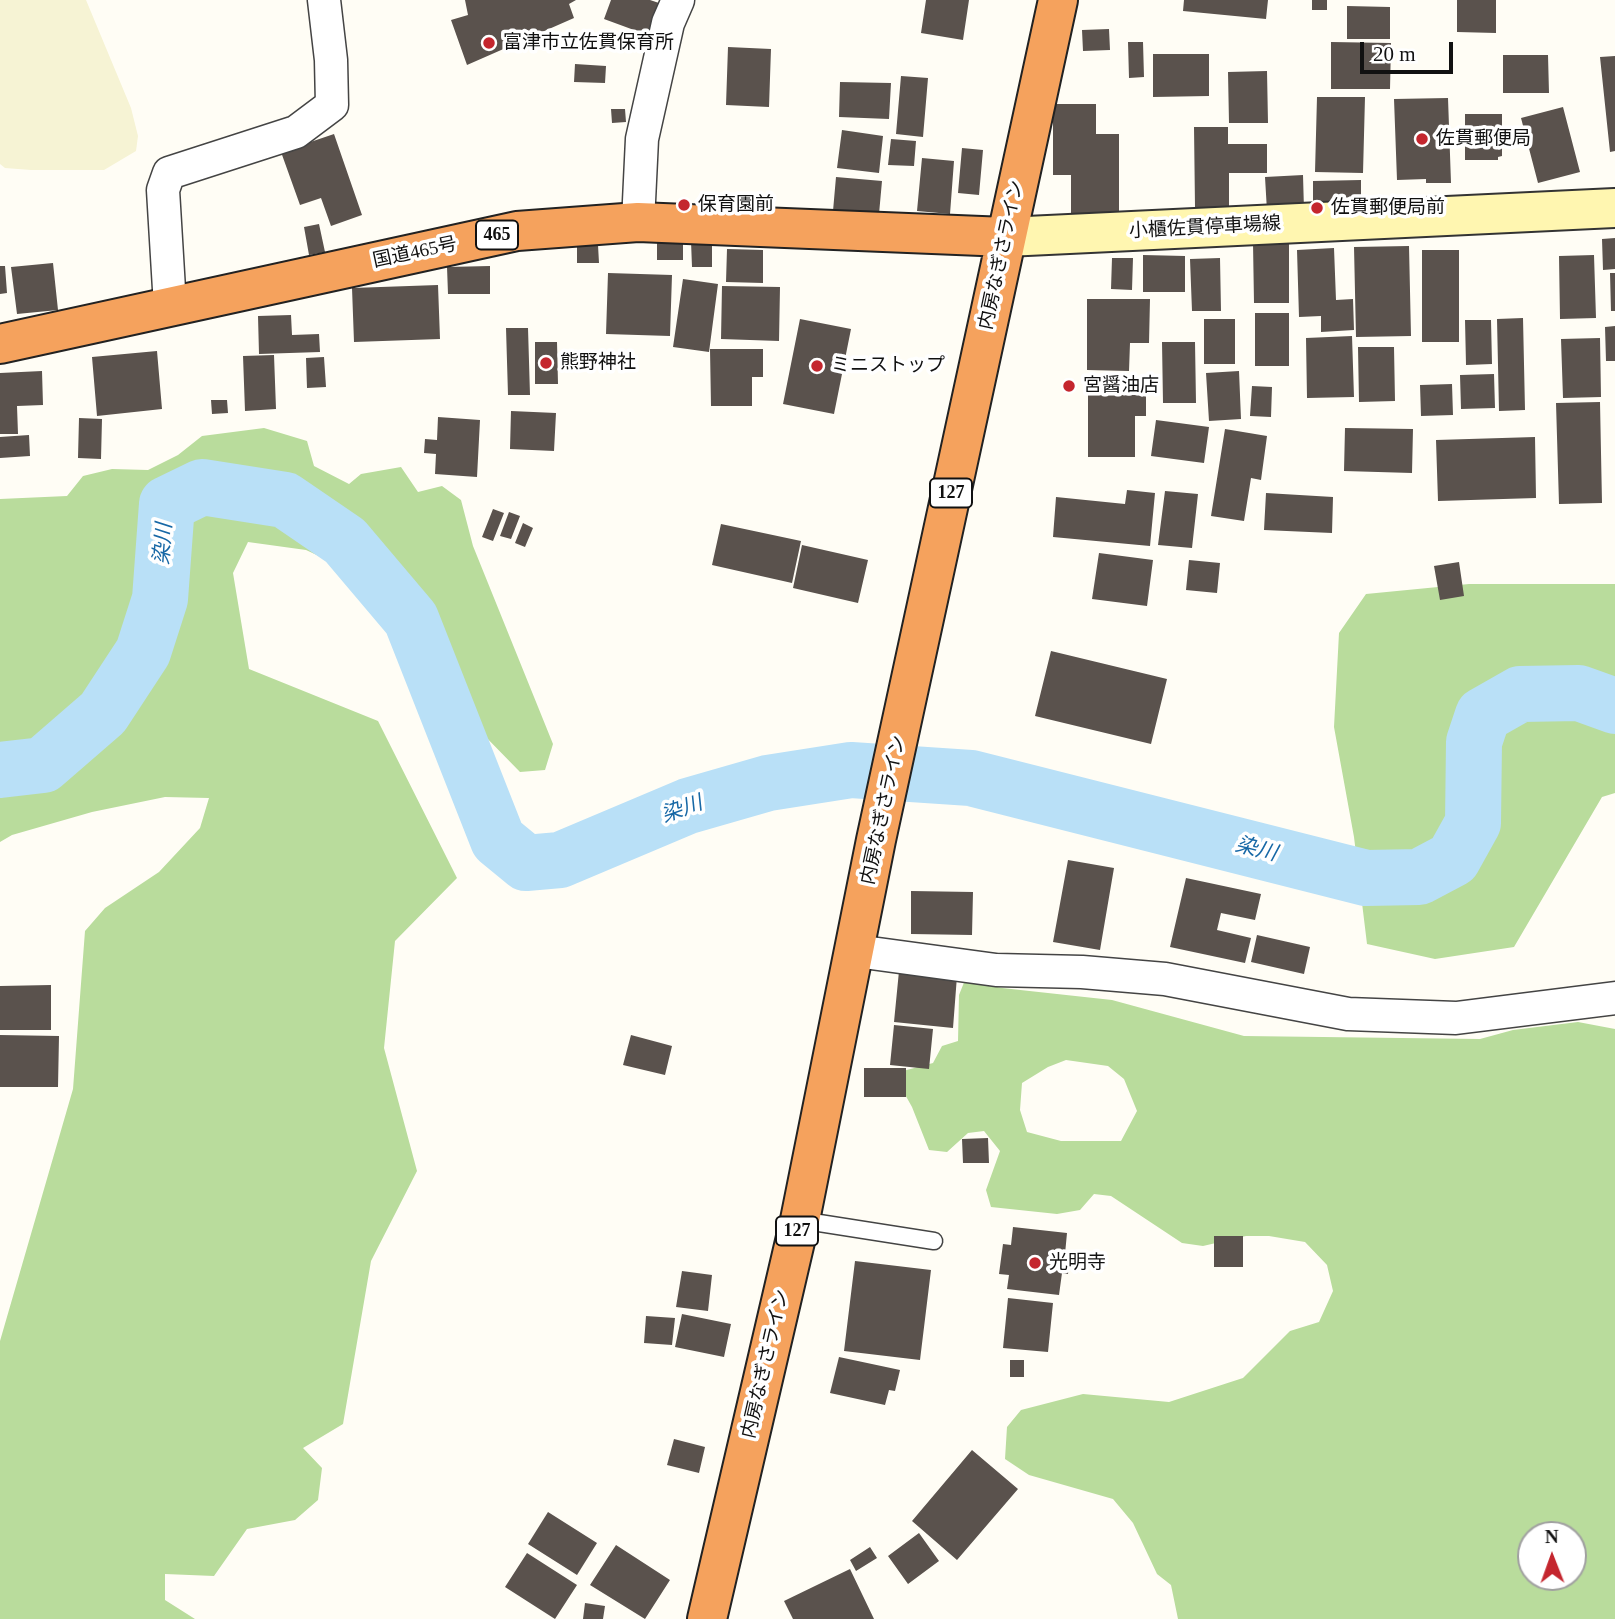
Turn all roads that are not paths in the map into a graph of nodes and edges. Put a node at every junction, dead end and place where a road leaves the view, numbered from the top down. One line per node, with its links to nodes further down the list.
1 (324, 0): 7 (street)
2 (678, 0): 5 (street)
3 (1058, 0): 6 (highway, 内房なぎさライン / 127)
4 (1615, 208): 6 (main road, 小櫃佐貫停車場線)
5 (638, 222): 6 (highway, 国道465号 / 465); 7 (highway, 国道465号 / 465)
6 (1006, 237): 9 (highway, 内房なぎさライン / 127)
7 (170, 306): 8 (highway, 国道465号 / 465)
8 (0, 344)
9 (856, 951): 10 (street); 11 (highway, 内房なぎさライン / 127)
10 (1615, 998)
11 (800, 1220): 12 (lane); 13 (highway, 内房なぎさライン / 127)
12 (934, 1241)
13 (708, 1619)

